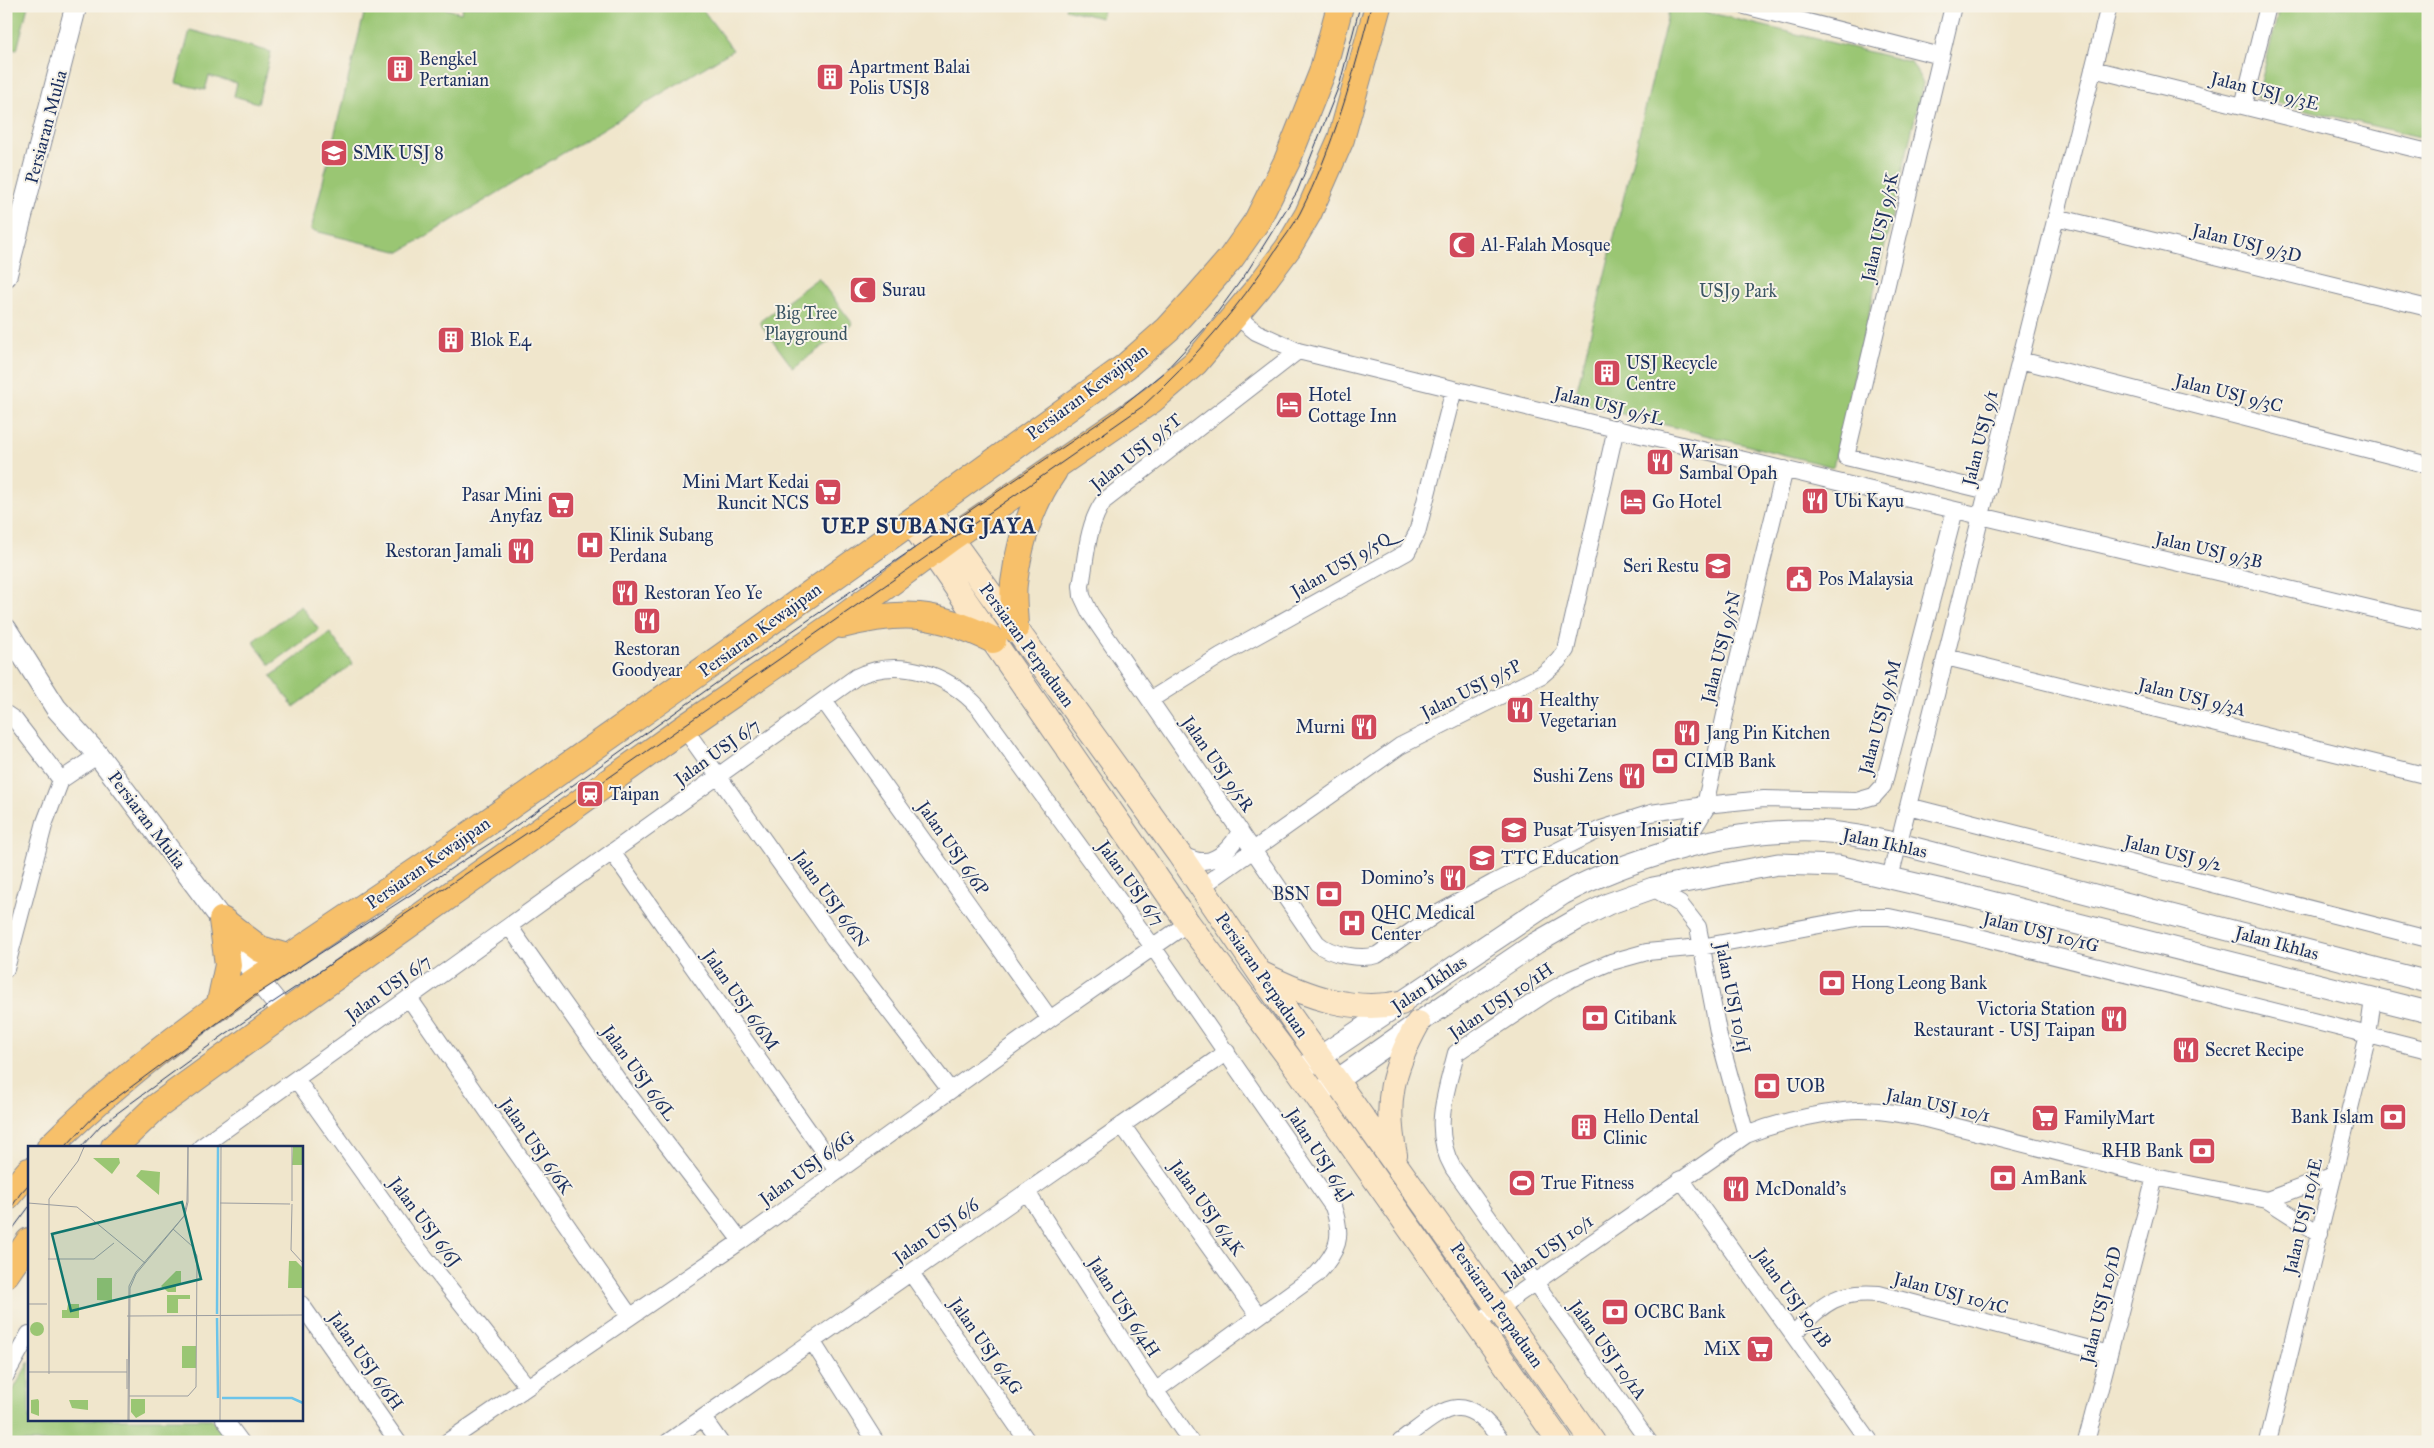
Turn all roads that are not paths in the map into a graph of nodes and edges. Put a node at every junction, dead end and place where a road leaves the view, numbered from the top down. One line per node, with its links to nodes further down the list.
1 (76, 6): 13 (street, Persiaran Mulia)
2 (1340, 6): 25 (main road, Persiaran Kewajipan)
3 (1378, 6): 15 (main road, Persiaran Kewajipan)
4 (1746, 6): 8 (street)
5 (1953, 6): 8 (street, Jalan USJ 9/5K)
6 (2109, 6): 9 (street, Jalan USJ 9/1)
7 (2268, 6): 10 (street)
8 (1941, 56): 23 (street, Jalan USJ 9/5K)
9 (2093, 69): 10 (street, Jalan USJ 9/3E); 12 (street, Jalan USJ 9/1)
10 (2243, 106): 11 (street, Jalan USJ 9/3E)
11 (2428, 152)
12 (2056, 217): 14 (street, Jalan USJ 9/3D); 17 (street, Jalan USJ 9/1)
13 (6, 276)
14 (2428, 308)
15 (1235, 315): 16 (street, Jalan USJ 9/5L); 20 (main road, Persiaran Kewajipan)
16 (1298, 352): 18 (street, Jalan USJ 9/5L); 34 (street, Jalan USJ 9/5T)
17 (2020, 360): 21 (street, Jalan USJ 9/3C); 23 (street, Jalan USJ 9/1)
18 (1454, 389): 19 (street, Jalan USJ 9/5L); 34 (street, Jalan USJ 9/5Q)
19 (1616, 428): 22 (street, Jalan USJ 9/5L); 46 (street, Jalan USJ 9/5P)
20 (1058, 464): 27 (main road, Persiaran Kewajipan); 31 (main road)
21 (2428, 465)
22 (1785, 469): 24 (street, Jalan USJ 9/5L); 41 (street, Jalan USJ 9/5N)
23 (1988, 491): 26 (street, Jalan USJ 9/1)
24 (1955, 510): 26 (street, Jalan USJ 9/5L); 41 (street, Jalan USJ 9/5M)
25 (920, 515): 27 (main road, Persiaran Perpaduan); 59 (main road, Persiaran Kewajipan)
26 (1981, 516): 28 (street, Jalan USJ 9/3B); 32 (street, Jalan USJ 9/1)
27 (941, 546): 29 (main road, Persiaran Kewajipan); 31 (main road, Persiaran Perpaduan)
28 (2428, 622)
29 (830, 628): 31 (main road); 36 (main road, Persiaran Kewajipan)
30 (6, 629): 37 (street, Persiaran Mulia)
31 (1004, 634): 49 (main road, Persiaran Perpaduan); 54 (main road, Persiaran Perpaduan)
32 (1946, 657): 39 (street, Jalan USJ 9/3A); 42 (street, Jalan USJ 9/1)
33 (824, 700): 38 (street, Jalan USJ 6/7); 57 (street, Jalan USJ 6/7); 71 (street, Jalan USJ 6/6P)
34 (1150, 700): 43 (street, Jalan USJ 9/5R)
35 (6, 714): 40 (street)
36 (684, 728): 38 (street, Jalan USJ 6/6N); 70 (main road, Persiaran Kewajipan)
37 (98, 755): 40 (street); 53 (street, Persiaran Mulia)
38 (718, 776): 47 (street, Jalan USJ 6/7); 80 (street, Jalan USJ 6/6N)
39 (2428, 776)
40 (61, 780): 61 (street)
41 (1705, 805): 44 (street); 46 (street, Jalan USJ 9/5M); 48 (street)
42 (1908, 806): 45 (street, Jalan USJ 9/1); 56 (street, Jalan USJ 9/2)
43 (1240, 830): 46 (street, Jalan USJ 9/5R); 49 (street)
44 (1731, 839): 45 (street, Jalan Ikhlas); 48 (street, Jalan Ikhlas)
45 (1899, 844): 50 (street, Jalan USJ 9/1); 60 (street, Jalan Ikhlas)
46 (1254, 850): 51 (street, Jalan USJ 9/5P)
47 (612, 852): 55 (street, Jalan USJ 6/7); 88 (street, Jalan USJ 6/6M)
48 (1666, 853): 67 (street, Jalan Ikhlas)
49 (1179, 854): 51 (main road, Persiaran Perpaduan)
50 (1890, 878): 52 (street, Jalan Ikhlas); 66 (street, Jalan Ikhlas)
51 (1202, 887): 62 (main road, Persiaran Perpaduan)
52 (1653, 888): 58 (street, Jalan USJ 10/1J); 72 (street, Jalan Ikhlas)
53 (222, 920): 59 (main road); 63 (street, Persiaran Mulia); 68 (main road)
54 (1188, 923): 57 (street, Jalan USJ 6/6G); 77 (main road, Persiaran Perpaduan)
55 (509, 926): 65 (street, Jalan USJ 6/7); 97 (street, Jalan USJ 6/6L)
56 (2428, 939)
57 (1153, 947): 71 (street, Jalan USJ 6/6G); 75 (street, Jalan USJ 6/4J)
58 (1701, 947): 73 (street, Jalan USJ 10/1G); 83 (street, Jalan USJ 10/1J); 101 (street, Jalan USJ 10/1H)
59 (290, 958): 63 (main road, Persiaran Kewajipan)
60 (2352, 962): 64 (street, Jalan Ikhlas); 66 (street)
61 (6, 969)
62 (1259, 972): 67 (main road); 76 (main road, Persiaran Perpaduan)
63 (256, 979): 68 (main road, Persiaran Kewajipan); 70 (street, Persiaran Mulia)
64 (2428, 982)
65 (409, 998): 78 (street, Jalan USJ 6/7); 105 (street, Jalan USJ 6/6K)
66 (2373, 999): 69 (street, Jalan Ikhlas); 73 (street, Jalan USJ 10/1E)
67 (1401, 1003): 76 (street, Jalan Ikhlas)
68 (219, 1007): 84 (main road, Persiaran Kewajipan)
69 (2428, 1012)
70 (285, 1014): 85 (main road, Persiaran Kewajipan)
71 (1050, 1019): 80 (street, Jalan USJ 6/6G)
72 (1418, 1023): 79 (street, Jalan Ikhlas); 87 (main road)
73 (2368, 1036): 74 (street, Jalan USJ 10/1G); 90 (street, Jalan USJ 10/1E)
74 (2428, 1050)
75 (1226, 1052): 82 (street, Jalan USJ 6/6); 104 (street, Jalan USJ 6/4J)
76 (1319, 1057): 77 (street, Jalan Ikhlas); 79 (main road, Persiaran Perpaduan)
77 (1299, 1071): 81 (main road, Persiaran Perpaduan)
78 (296, 1078): 86 (street, Jalan USJ 6/7); 112 (street, Jalan USJ 6/6J)
79 (1337, 1080): 81 (street, Jalan Ikhlas); 87 (main road, Persiaran Perpaduan)
80 (950, 1090): 88 (street, Jalan USJ 6/6G)
81 (1316, 1095): 106 (main road, Persiaran Perpaduan)
82 (1122, 1125): 93 (street, Jalan USJ 6/6); 104 (street, Jalan USJ 6/4K)
83 (1746, 1135): 91 (street, Jalan USJ 10/1); 92 (street, Jalan USJ 10/1)
84 (51, 1146)
85 (115, 1146)
86 (202, 1146)
87 (1396, 1163): 103 (main road, Persiaran Perpaduan)
88 (837, 1171): 97 (street, Jalan USJ 6/6G)
89 (28, 1172): 94 (main road)
90 (2334, 1175): 95 (street); 96 (street, Jalan USJ 10/1E)
91 (2155, 1177): 95 (street, Jalan USJ 10/1); 110 (street, Jalan USJ 10/1D)
92 (1681, 1179): 101 (street, Jalan USJ 10/1); 107 (street, Jalan USJ 10/1B)
93 (1027, 1192): 99 (street, Jalan USJ 6/6); 113 (street, Jalan USJ 6/4H)
94 (6, 1198)
95 (2267, 1200): 96 (street, Jalan USJ 10/1)
96 (2320, 1234): 131 (street, Jalan USJ 10/1E)
97 (741, 1241): 105 (street, Jalan USJ 6/6G)
98 (28, 1242): 100 (main road)
99 (911, 1272): 109 (street, Jalan USJ 6/6); 122 (street, Jalan USJ 6/4G)
100 (6, 1274)
101 (1534, 1282): 103 (street, Jalan USJ 10/1); 128 (street, Jalan USJ 10/1A)
102 (302, 1305): 117 (street, Jalan USJ 6/6H)
103 (1500, 1308): 106 (street, Jalan USJ 10/1); 127 (main road, Persiaran Perpaduan)
104 (1258, 1315): 113 (street, Jalan USJ 6/4J)
105 (630, 1316): 112 (street, Jalan USJ 6/6G)
106 (1478, 1324): 126 (main road, Persiaran Perpaduan)
107 (1794, 1333): 110 (street, Jalan USJ 10/1C); 129 (street, Jalan USJ 10/1B)
108 (28, 1336): 111 (street)
109 (812, 1341): 114 (street, Jalan USJ 6/6); 121 (street)
110 (2109, 1354): 130 (street, Jalan USJ 10/1D)
111 (6, 1375)
112 (527, 1386): 118 (street, Jalan USJ 6/6G)
113 (1155, 1391): 123 (street, Jalan USJ 6/4H)
114 (702, 1418): 119 (street, Jalan USJ 6/6); 120 (street)
115 (225, 1420): 116 (street)
116 (241, 1442)
117 (398, 1442)
118 (447, 1442)
119 (668, 1442)
120 (720, 1442)
121 (876, 1442)
122 (1028, 1442)
123 (1191, 1442)
124 (1400, 1442): 125 (street)
125 (1502, 1442)
126 (1560, 1442)
127 (1593, 1442)
128 (1649, 1442)
129 (1870, 1442)
130 (2086, 1442)
131 (2268, 1442)

